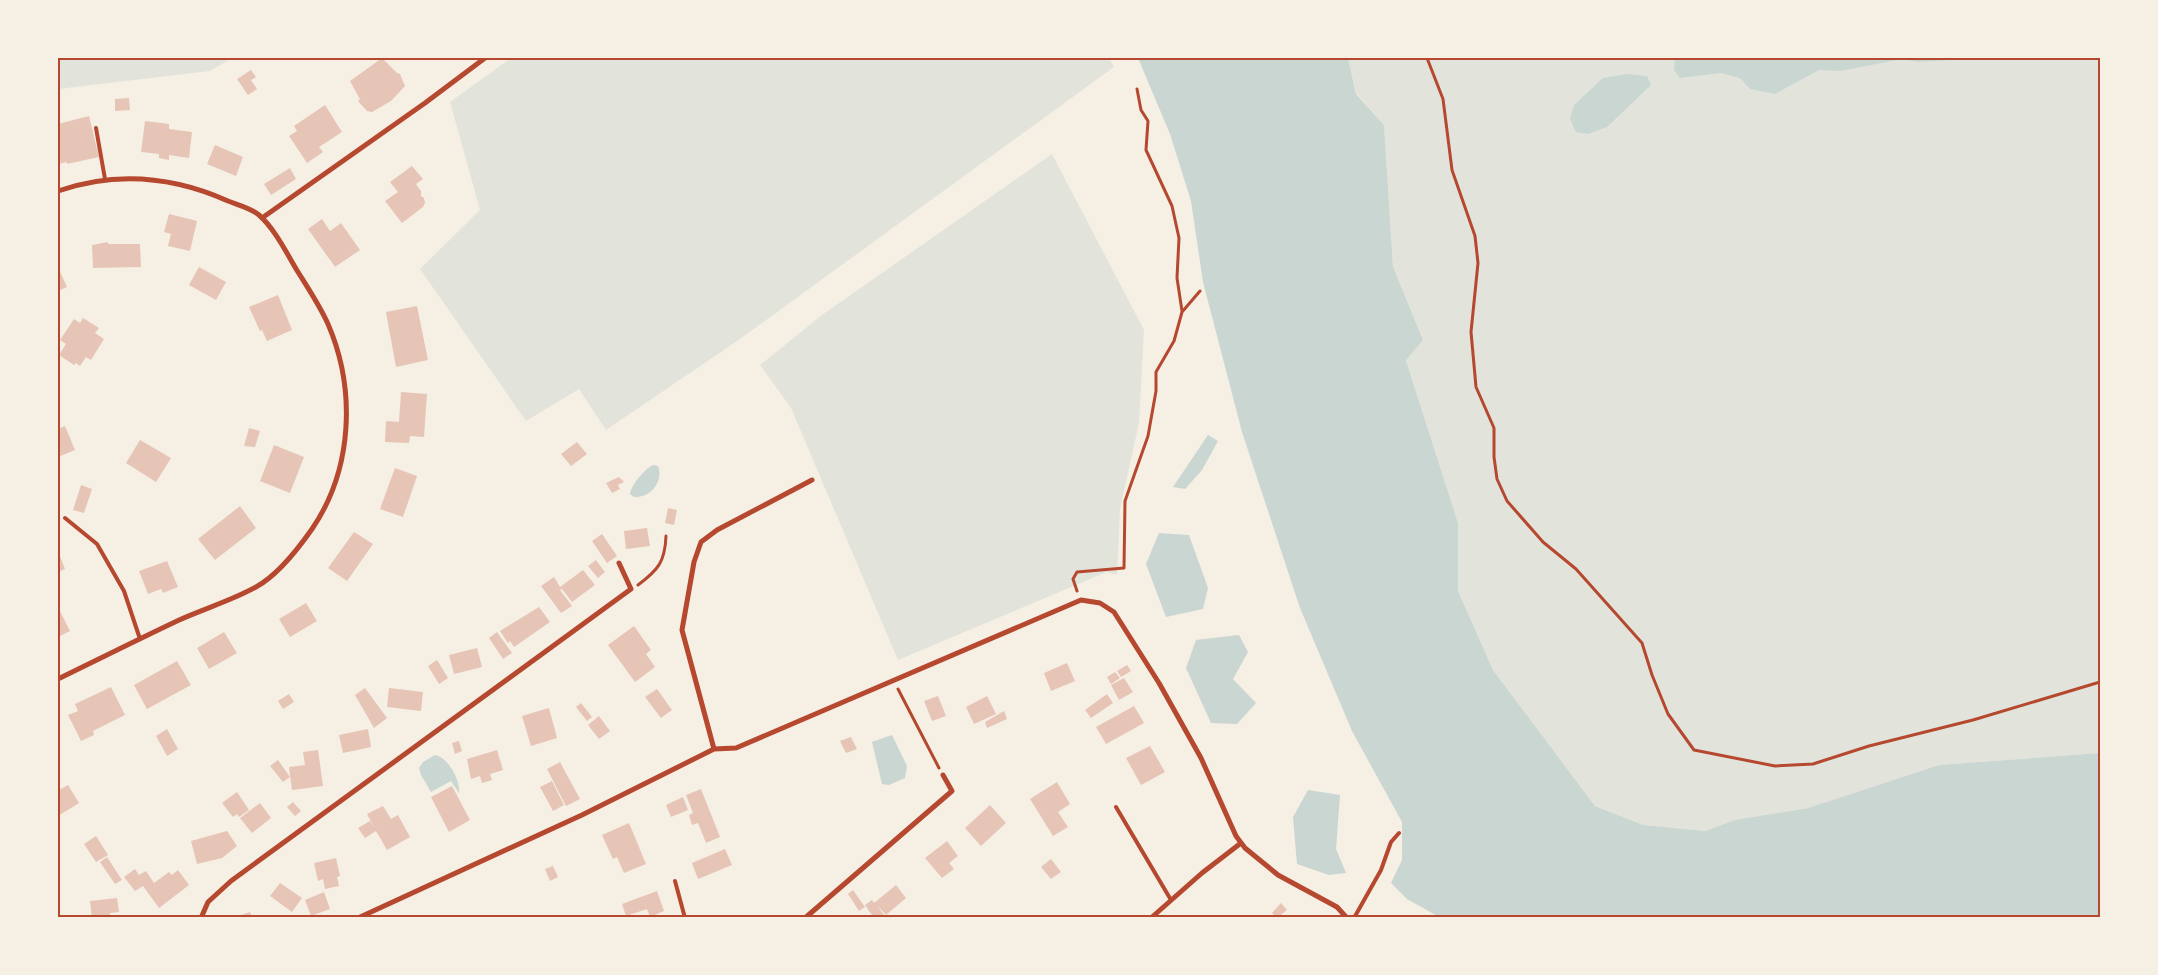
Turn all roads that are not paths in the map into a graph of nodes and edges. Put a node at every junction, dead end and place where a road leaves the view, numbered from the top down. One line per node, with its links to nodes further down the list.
1 (485, 58): 5 (street)
2 (96, 128): 3 (lane)
3 (105, 179): 4 (street); 5 (street)
4 (58, 191)
5 (262, 218): 9 (street)
6 (812, 480): 11 (street)
7 (65, 518): 9 (lane)
8 (618, 563): 18 (street)
9 (140, 639): 10 (street)
10 (58, 679)
11 (714, 749): 15 (street); 19 (street)
12 (943, 775): 21 (street)
13 (1116, 807): 17 (lane)
14 (1399, 833): 24 (lane)
15 (1242, 844): 17 (street); 23 (street)
16 (675, 882): 20 (lane)
17 (1171, 900): 22 (street)
18 (201, 918)
19 (358, 918)
20 (685, 918)
21 (805, 918)
22 (1151, 918)
23 (1347, 918)
24 (1354, 918)

